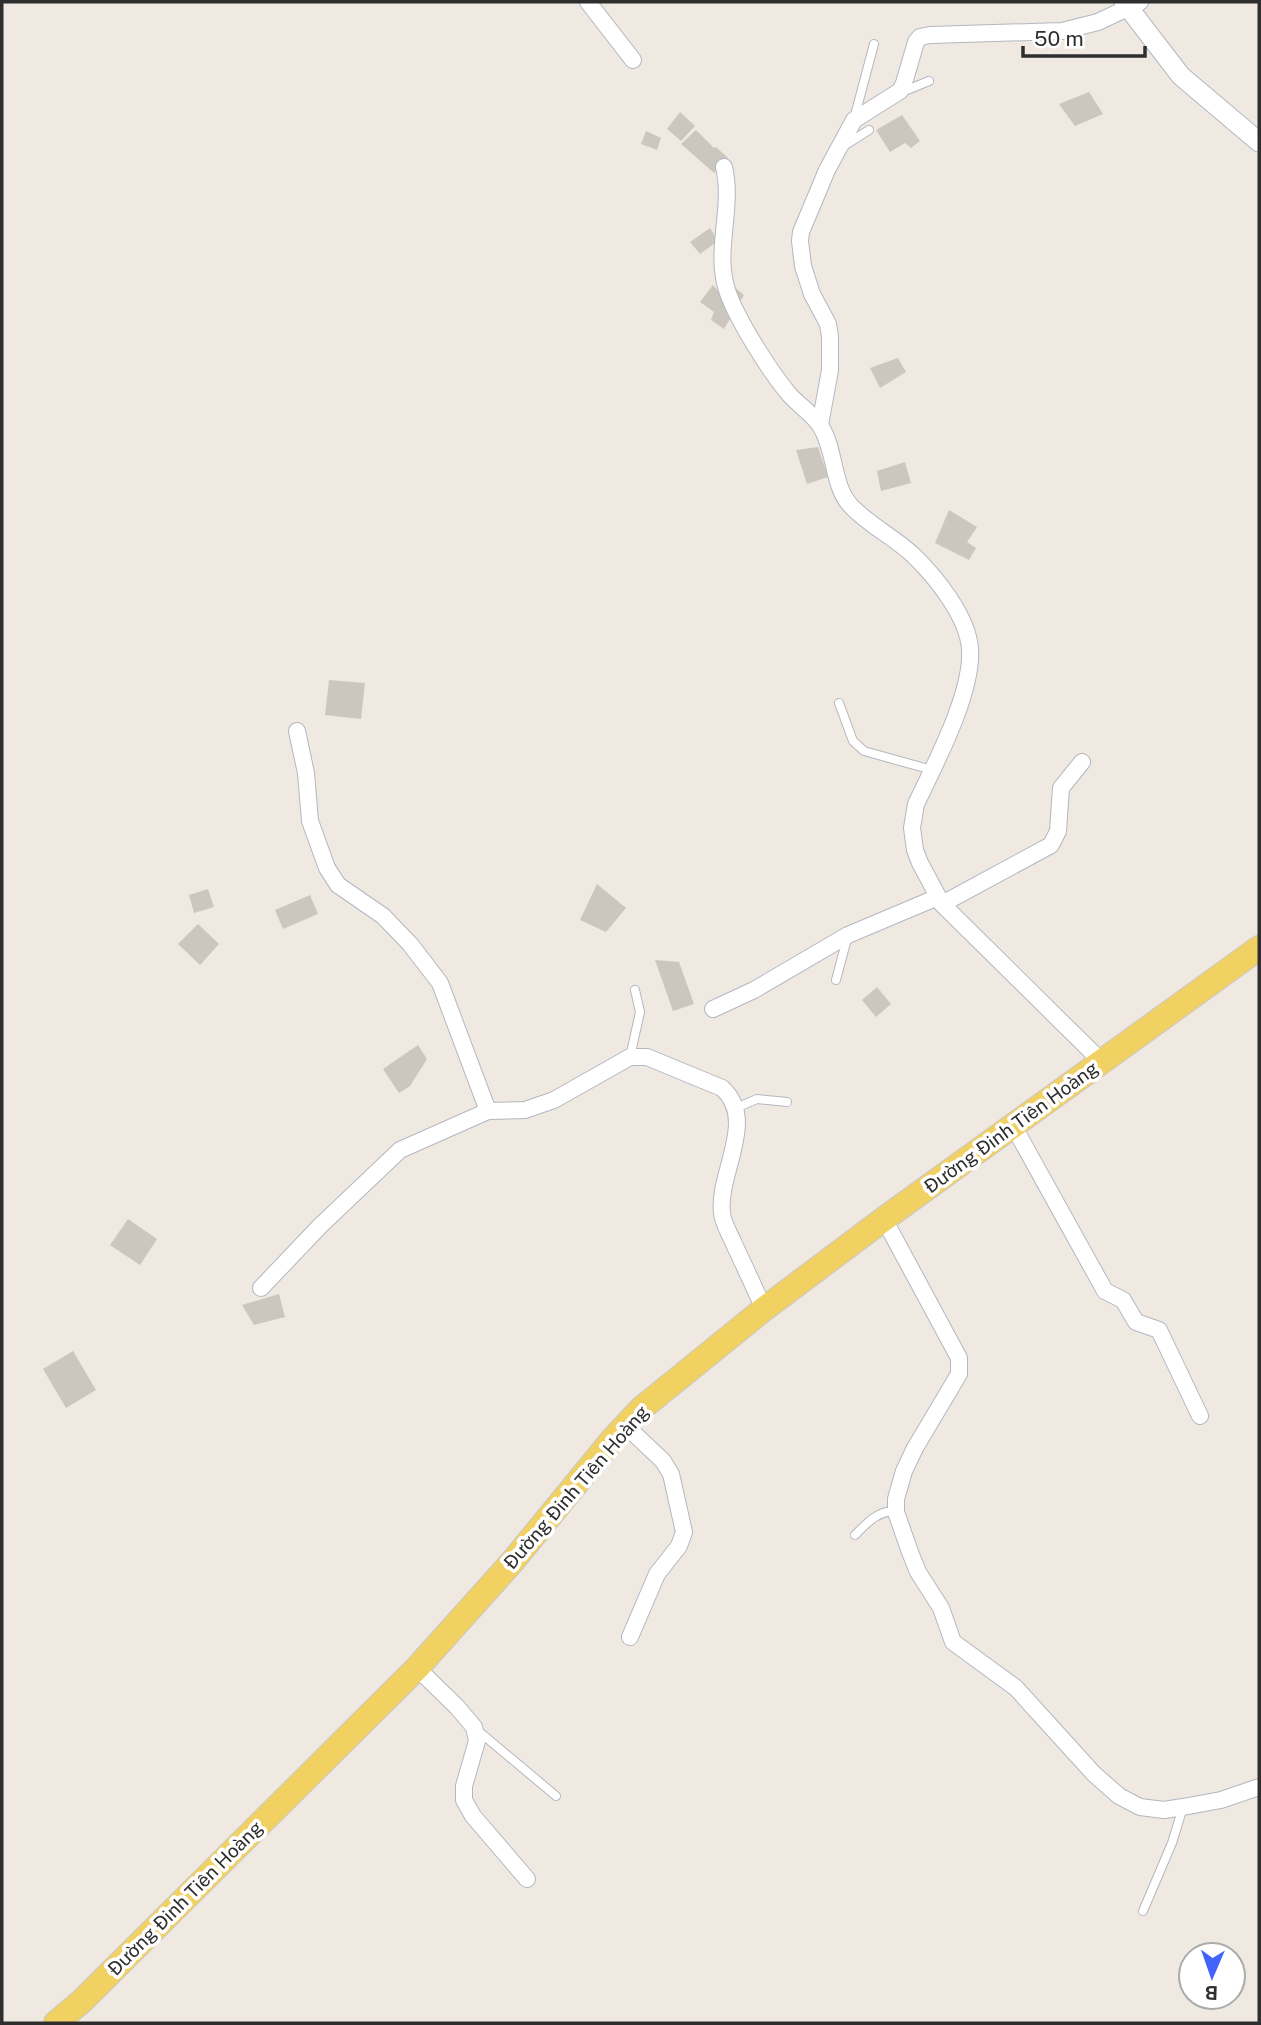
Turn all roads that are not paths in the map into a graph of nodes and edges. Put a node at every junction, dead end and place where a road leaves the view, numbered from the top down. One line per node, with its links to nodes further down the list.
1 (587, 2): 4 (street)
2 (1130, 4): 6 (street); 9 (street)
3 (874, 44): 7 (lane)
4 (633, 60)
5 (929, 81): 6 (lane)
6 (895, 94): 7 (street)
7 (854, 120): 10 (street)
8 (869, 130): 10 (lane)
9 (1259, 142)
10 (836, 151): 12 (street)
11 (724, 167): 12 (street)
12 (820, 425): 16 (street)
13 (839, 703): 16 (lane)
14 (297, 732): 27 (street)
15 (1082, 762): 17 (street)
16 (932, 770): 17 (street)
17 (940, 900): 18 (street); 24 (street)
18 (848, 935): 20 (lane); 22 (street)
19 (1259, 948): 24 (main road, Đường Đinh Tiên Hoàng)
20 (836, 980)
21 (635, 990): 23 (lane)
22 (713, 1009)
23 (630, 1057): 26 (street); 27 (street)
24 (1101, 1061): 28 (main road, Đường Đinh Tiên Hoàng)
25 (787, 1102): 26 (lane)
26 (736, 1108): 31 (street)
27 (488, 1111): 30 (street)
28 (1014, 1127): 29 (main road, Đường Đinh Tiên Hoàng); 32 (street)
29 (884, 1219): 31 (main road, Đường Đinh Tiên Hoàng); 34 (street)
30 (261, 1288)
31 (764, 1309): 33 (main road, Đường Đinh Tiên Hoàng)
32 (1200, 1416)
33 (625, 1425): 36 (street); 37 (main road, Đường Đinh Tiên Hoàng)
34 (895, 1512): 35 (lane); 41 (street)
35 (855, 1535)
36 (630, 1637)
37 (417, 1668): 38 (street); 44 (main road, Đường Đinh Tiên Hoàng)
38 (474, 1727): 40 (lane); 42 (street)
39 (1255, 1791): 41 (street)
40 (555, 1796)
41 (1183, 1807): 43 (lane)
42 (527, 1879)
43 (1143, 1911)
44 (56, 2023)

